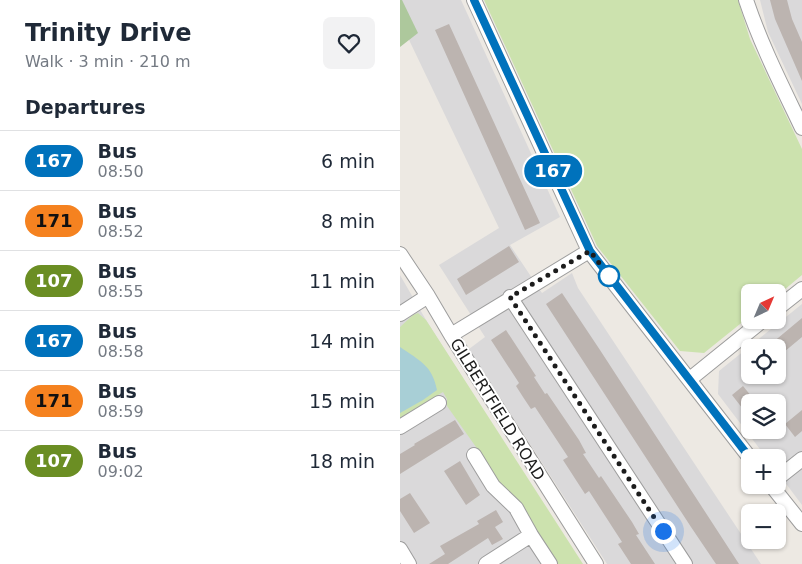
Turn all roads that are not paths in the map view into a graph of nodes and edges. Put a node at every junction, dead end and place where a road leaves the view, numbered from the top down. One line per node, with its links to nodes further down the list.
1 (474, 0): 4 (street)
2 (746, 0): 3 (street)
3 (802, 128)
4 (590, 251): 8 (street); 13 (street)
5 (400, 254): 7 (street, GILBERTFIELD ROAD)
6 (802, 289): 9 (street)
7 (428, 296): 10 (street); 12 (street, GILBERTFIELD ROAD)
8 (510, 297): 12 (street); 28 (street)
9 (786, 302)
10 (400, 314)
11 (752, 329): 13 (street)
12 (450, 335): 27 (street, GILBERTFIELD ROAD)
13 (690, 379): 16 (street)
14 (439, 403): 15 (street)
15 (400, 426)
16 (743, 449)
17 (474, 456): 22 (street)
18 (802, 459): 19 (street)
19 (786, 472)
20 (779, 494): 21 (street)
21 (802, 524)
22 (531, 536): 25 (street); 26 (street)
23 (400, 549): 24 (street)
24 (409, 564)
25 (486, 564)
26 (550, 564)
27 (596, 564)
28 (684, 564)

